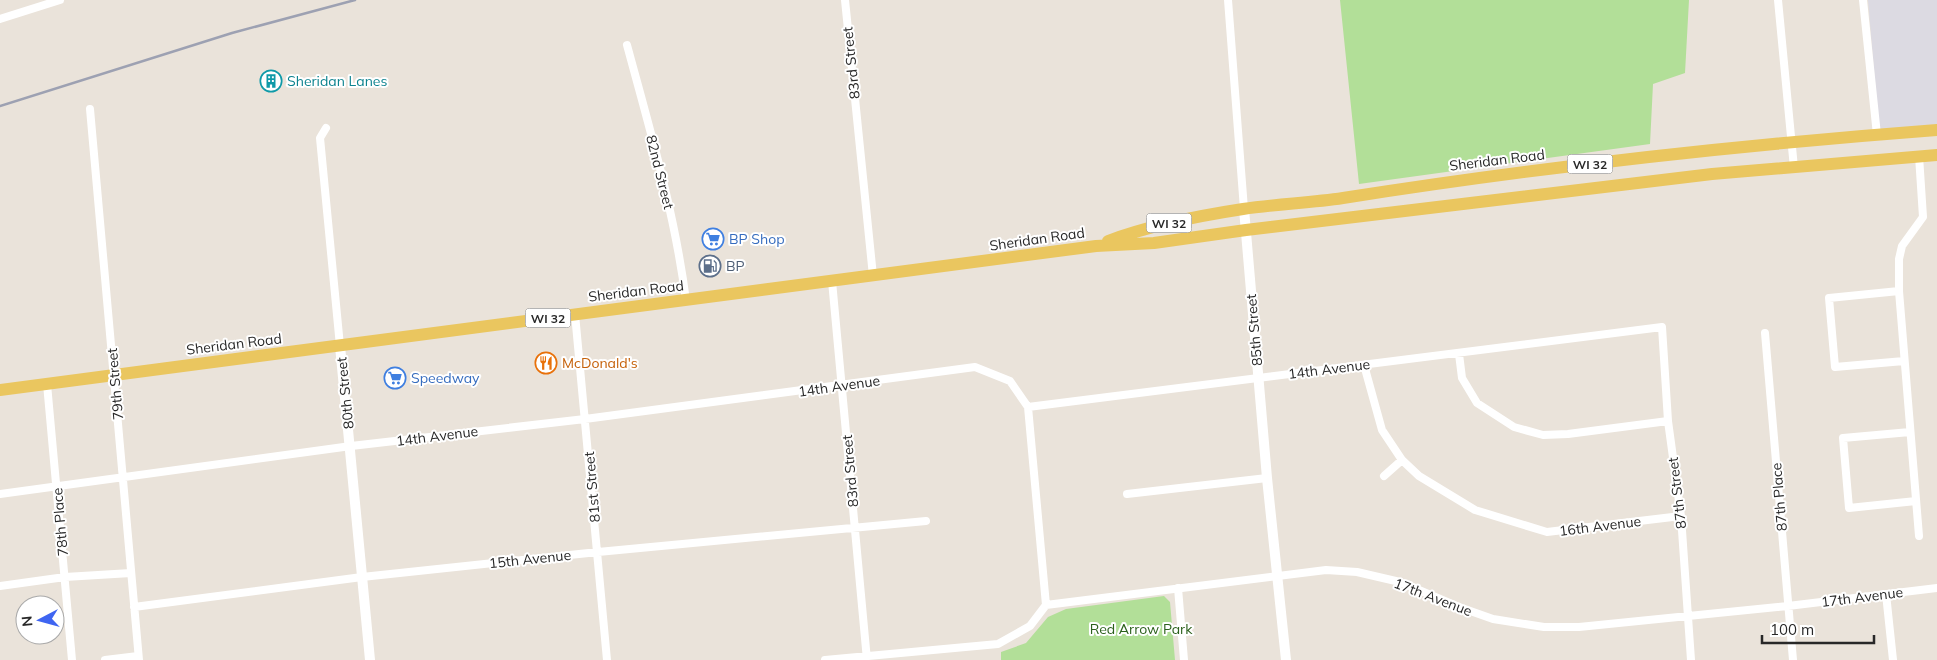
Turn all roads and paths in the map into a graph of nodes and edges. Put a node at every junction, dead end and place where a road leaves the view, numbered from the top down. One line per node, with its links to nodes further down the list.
1 (60, 0): 6 (street)
2 (845, 0): 19 (street, 83rd Street)
3 (1228, 0): 16 (street, 85th Street)
4 (1778, 0): 12 (street)
5 (1863, 0): 11 (street)
6 (0, 19)
7 (628, 45): 22 (street, 82nd Street)
8 (90, 109): 30 (street, 79th Street)
9 (326, 128): 26 (street, 80th Street)
10 (1937, 130): 11 (main road, Sheridan Road / WI 32)
11 (1877, 135): 12 (main road, Sheridan Road / WI 32)
12 (1792, 143): 15 (street); 16 (main road, Sheridan Road / WI 32)
13 (1937, 155): 14 (main road, Sheridan Road / WI 32)
14 (1919, 156): 15 (main road, Sheridan Road / WI 32); 21 (street)
15 (1794, 168): 17 (main road, Sheridan Road / WI 32)
16 (1244, 209): 17 (street, 85th Street); 18 (main road, Sheridan Road / WI 32)
17 (1246, 230): 18 (main road, Sheridan Road / WI 32); 31 (street, 85th Street)
18 (1096, 246): 19 (main road, Sheridan Road / WI 32)
19 (873, 276): 20 (main road, Sheridan Road / WI 32)
20 (832, 281): 22 (main road, Sheridan Road / WI 32); 33 (street, 83rd Street)
21 (1899, 291): 28 (street); 28 (street)
22 (686, 301): 23 (main road, Sheridan Road / WI 32)
23 (575, 314): 26 (main road, Sheridan Road / WI 32); 36 (street, 81st Street)
24 (1662, 327): 27 (street, 14th Avenue); 37 (street, 87th Street)
25 (1765, 333): 62 (street, 87th Place)
26 (340, 346): 30 (main road, Sheridan Road / WI 32); 39 (street, 80th Street)
27 (1459, 354): 29 (street, 14th Avenue); 37 (street)
28 (1904, 361): 38 (street)
29 (1364, 364): 31 (street, 14th Avenue); 40 (street, 16th Avenue)
30 (115, 375): 32 (main road, Sheridan Road / WI 32); 42 (street, 79th Street)
31 (1258, 378): 35 (street, 14th Avenue); 43 (street, 85th Street)
32 (47, 384): 34 (main road, Sheridan Road / WI 32); 44 (street, 78th Place)
33 (842, 385): 35 (street, 14th Avenue); 36 (street, 14th Avenue); 50 (street, 83rd Street)
34 (0, 390)
35 (1028, 407): 61 (street)
36 (586, 419): 39 (street, 14th Avenue); 52 (street, 81st Street)
37 (1668, 421): 48 (street, 87th Street)
38 (1910, 432): 47 (street); 47 (street)
39 (351, 446): 42 (street, 14th Avenue); 56 (street, 80th Street)
40 (1402, 460): 41 (street); 48 (street, 16th Avenue)
41 (1384, 476)
42 (123, 477): 44 (street, 14th Avenue); 53 (street, 79th Street)
43 (1267, 478): 46 (street); 54 (street, 85th Street)
44 (57, 486): 45 (street, 14th Avenue); 55 (street, 78th Place)
45 (0, 494)
46 (1127, 494)
47 (1916, 501): 51 (street)
48 (1681, 516): 64 (street, 87th Street)
49 (926, 521): 50 (street, 15th Avenue)
50 (855, 528): 52 (street, 15th Avenue); 66 (street, 83rd Street)
51 (1919, 536)
52 (598, 552): 56 (street, 15th Avenue); 70 (street, 81st Street)
53 (131, 573): 55 (street); 63 (street, 79th Street)
54 (1277, 576): 58 (street, 17th Avenue); 64 (street, 17th Avenue); 73 (street, 85th Street)
55 (65, 577): 57 (street); 67 (street, 78th Place)
56 (362, 577): 63 (street, 15th Avenue); 69 (street, 80th Street)
57 (0, 586)
58 (1178, 588): 61 (street, 17th Avenue); 72 (street)
59 (1937, 588): 60 (street, 17th Avenue)
60 (1886, 594): 62 (street, 17th Avenue); 76 (street)
61 (1046, 605): 66 (street)
62 (1788, 606): 64 (street, 17th Avenue); 75 (street, 87th Place)
63 (134, 607): 65 (street, 79th Street)
64 (1688, 615): 74 (street, 87th Street)
65 (139, 658): 68 (street)
66 (867, 658): 71 (street)
67 (72, 660)
68 (105, 660)
69 (370, 660)
70 (607, 660)
71 (825, 660)
72 (1184, 660)
73 (1286, 660)
74 (1691, 660)
75 (1792, 660)
76 (1893, 660)

